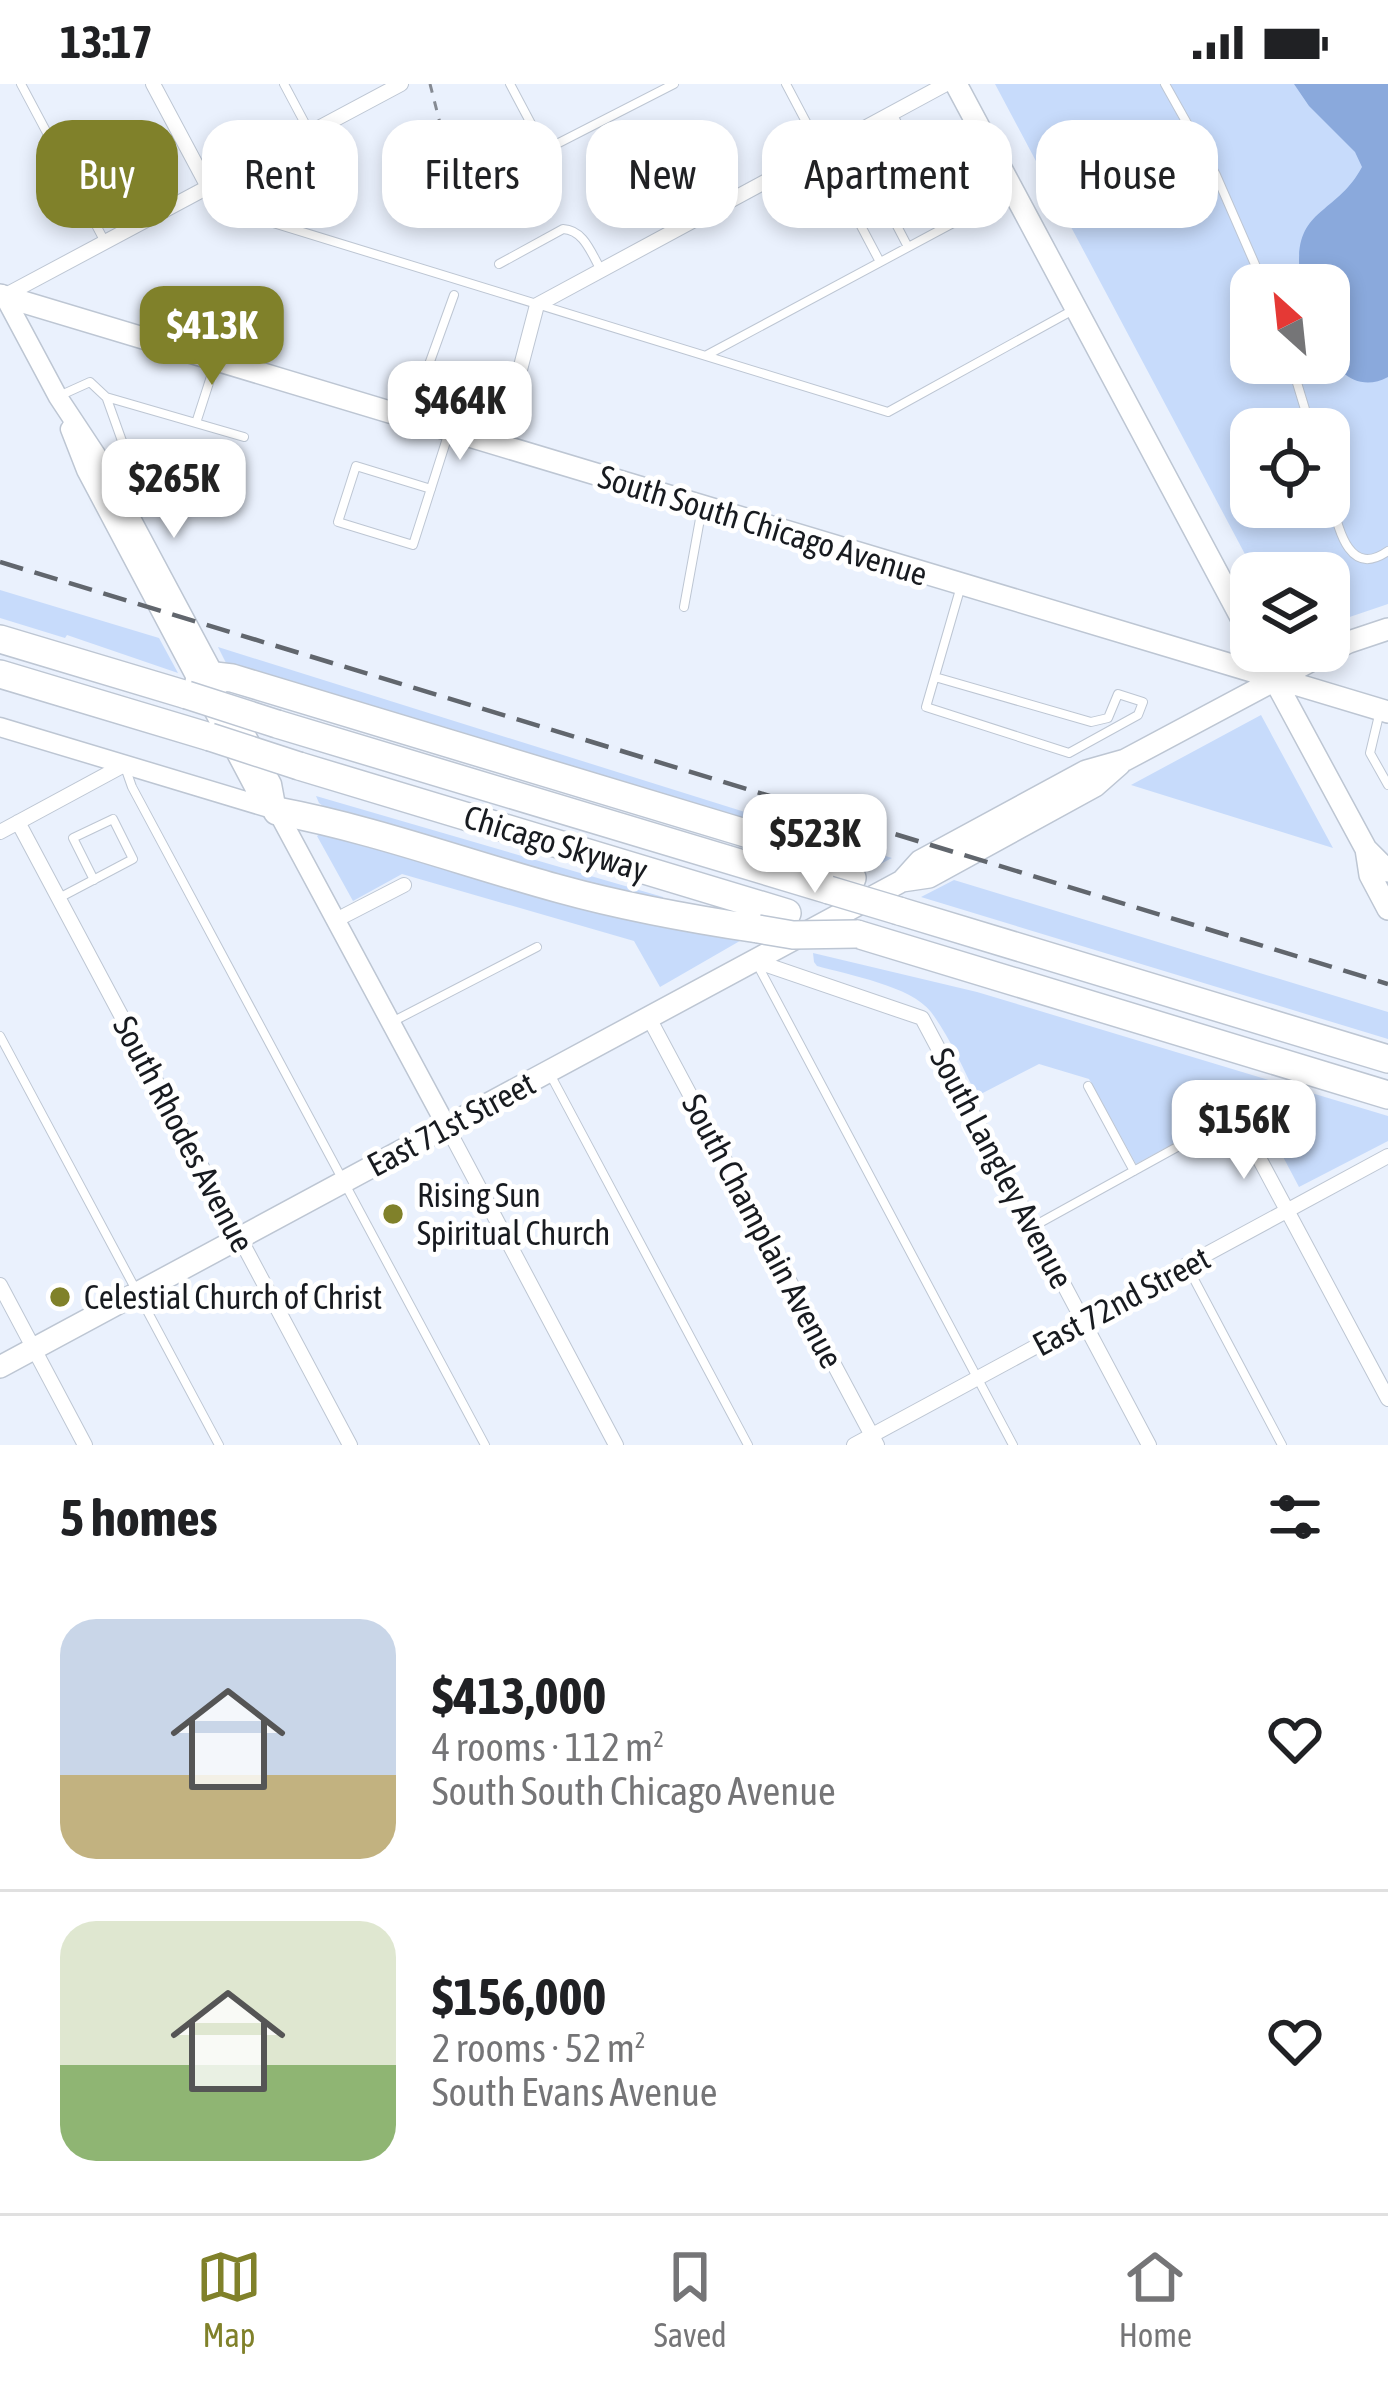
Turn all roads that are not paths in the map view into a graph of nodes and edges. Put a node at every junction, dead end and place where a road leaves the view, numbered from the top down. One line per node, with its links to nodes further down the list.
1 (21, 84): 25 (lane)
2 (153, 84): 17 (street)
3 (284, 84): 12 (lane)
4 (401, 84): 13 (street)
5 (510, 84): 6 (lane)
6 (674, 84)
7 (786, 84): 14 (lane)
8 (946, 84): 11 (street)
9 (956, 84): 19 (main road)
10 (1165, 84): 29 (lane)
11 (892, 112): 15 (street); 16 (lane)
12 (303, 120)
13 (334, 120)
14 (804, 120)
15 (877, 120)
16 (896, 120)
17 (202, 177)
18 (762, 183): 30 (street)
19 (1013, 190): 34 (main road)
20 (202, 191): 25 (street)
21 (290, 228): 33 (lane)
22 (862, 228): 27 (lane)
23 (898, 228): 26 (lane)
24 (943, 228): 26 (lane)
25 (105, 242): 31 (street)
26 (908, 247): 27 (lane)
27 (880, 262): 35 (lane)
28 (500, 264): 30 (lane)
29 (1256, 264)
30 (601, 270): 33 (street)
31 (2, 293): 36 (main road, South South Chicago Avenue); 37 (street)
32 (454, 295): 39 (lane)
33 (537, 304): 35 (lane); 43 (street)
34 (1076, 308): 35 (lane); 50 (main road)
35 (706, 356)
36 (217, 360): 39 (main road, South South Chicago Avenue); 40 (lane)
37 (58, 397): 38 (lane); 58 (street)
38 (106, 397): 40 (lane); 44 (lane)
39 (410, 418): 41 (main road, South South Chicago Avenue)
40 (196, 423): 42 (lane)
41 (449, 430): 43 (main road, South South Chicago Avenue); 45 (lane)
42 (244, 437)
43 (500, 446): 46 (main road, South South Chicago Avenue)
44 (226, 483)
45 (431, 489): 45 (lane)
46 (702, 507): 49 (main road, South South Chicago Avenue); 51 (lane)
47 (1339, 528): 48 (lane)
48 (1388, 551)
49 (961, 585): 56 (lane); 57 (main road, South South Chicago Avenue)
50 (1230, 597)
51 (685, 607)
52 (1388, 629): 57 (main road, East 71st Street)
53 (0, 639): 58 (highway, Chicago Skyway)
54 (1270, 672): 57 (main road)
55 (0, 674): 74 (highway, Chicago Skyway, bridge)
56 (935, 677): 56 (lane)
57 (1274, 680): 59 (main road, South South Chicago Avenue); 66 (main road); 76 (main road, East 71st Street)
58 (200, 684): 63 (street); 69 (highway, Chicago Skyway, bridge); 69 (highway)
59 (1384, 711): 62 (lane)
60 (0, 727): 61 (street)
61 (124, 765): 63 (street); 64 (street); 88 (lane)
62 (1388, 785)
63 (277, 811): 73 (street); 74 (highway, bridge)
64 (18, 823): 65 (street); 71 (street, South Rhodes Avenue)
65 (0, 832)
66 (1377, 852): 67 (main road); 72 (main road)
67 (1388, 871)
68 (94, 880): 68 (lane); 71 (lane)
69 (840, 884): 80 (highway)
70 (404, 885): 73 (street)
71 (58, 898): 91 (street, South Rhodes Avenue)
72 (1388, 909)
73 (336, 920): 78 (street)
74 (857, 934): 83 (highway, Chicago Skyway)
75 (537, 947): 78 (lane)
76 (755, 961): 77 (main road, East 71st Street); 90 (street, South Langley Avenue); 98 (lane)
77 (649, 1018): 81 (main road, East 71st Street); 100 (street, South Champlain Avenue)
78 (391, 1023): 84 (street)
79 (0, 1036): 94 (lane)
80 (1388, 1059)
81 (548, 1072): 84 (main road, East 71st Street); 106 (lane)
82 (1088, 1086): 87 (lane)
83 (1388, 1095)
84 (447, 1127): 88 (main road, East 71st Street); 105 (street)
85 (1244, 1130): 87 (lane); 89 (street)
86 (1388, 1156): 89 (street, East 72nd Street)
87 (1134, 1171): 90 (lane)
88 (344, 1182): 91 (main road, East 71st Street); 104 (lane)
89 (1288, 1211): 92 (street, East 72nd Street); 99 (street)
90 (1033, 1227): 95 (street, South Langley Avenue)
91 (239, 1238): 94 (main road, East 71st Street); 103 (street, South Rhodes Avenue)
92 (1186, 1265): 95 (street, East 72nd Street); 110 (lane)
93 (0, 1285): 96 (street)
94 (138, 1293): 96 (main road, East 71st Street); 102 (lane)
95 (1083, 1321): 98 (street, East 72nd Street); 109 (street, South Langley Avenue)
96 (34, 1348): 97 (main road, East 71st Street); 101 (street)
97 (0, 1367)
98 (978, 1378): 100 (street, East 72nd Street); 108 (lane)
99 (1388, 1399)
100 (874, 1440): 107 (street, East 72nd Street)
101 (85, 1445)
102 (219, 1445)
103 (350, 1445)
104 (485, 1445)
105 (616, 1445)
106 (748, 1445)
107 (854, 1445)
108 (1013, 1445)
109 (1149, 1445)
110 (1282, 1445)

